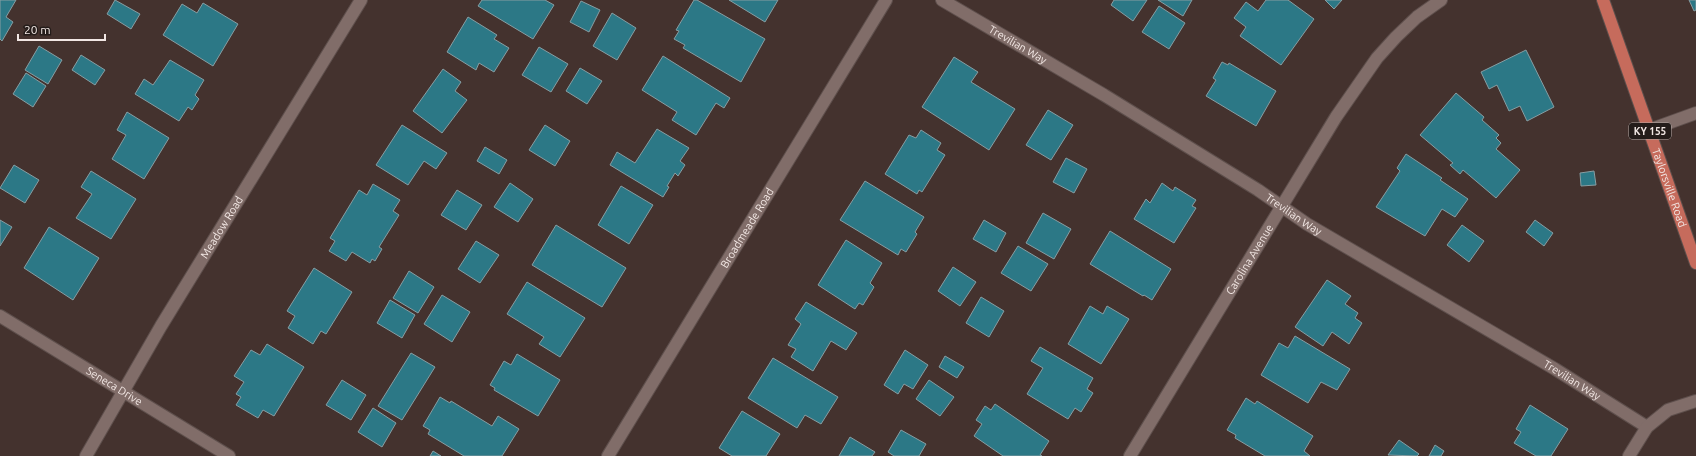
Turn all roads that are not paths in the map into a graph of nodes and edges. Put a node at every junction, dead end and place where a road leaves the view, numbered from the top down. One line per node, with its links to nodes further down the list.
1 (361, 0): 11 (street, Meadow Road)
2 (886, 0): 16 (street, Broadmeade Road)
3 (942, 0): 8 (street, Trevilian Way)
4 (1441, 0): 8 (street, Carolina Avenue)
5 (1603, 0): 7 (main road, Taylorsville Road / KY 155)
6 (1696, 113): 7 (street)
7 (1650, 130): 9 (main road, Taylorsville Road / KY 155)
8 (1281, 206): 13 (street, Trevilian Way); 17 (street, Carolina Avenue)
9 (1696, 263)
10 (0, 316): 11 (street, Seneca Drive)
11 (124, 392): 14 (street, Meadow Road); 15 (street, Seneca Drive)
12 (1696, 401): 13 (street)
13 (1647, 427): 18 (street)
14 (86, 456)
15 (229, 456)
16 (608, 456)
17 (1130, 456)
18 (1629, 456)

